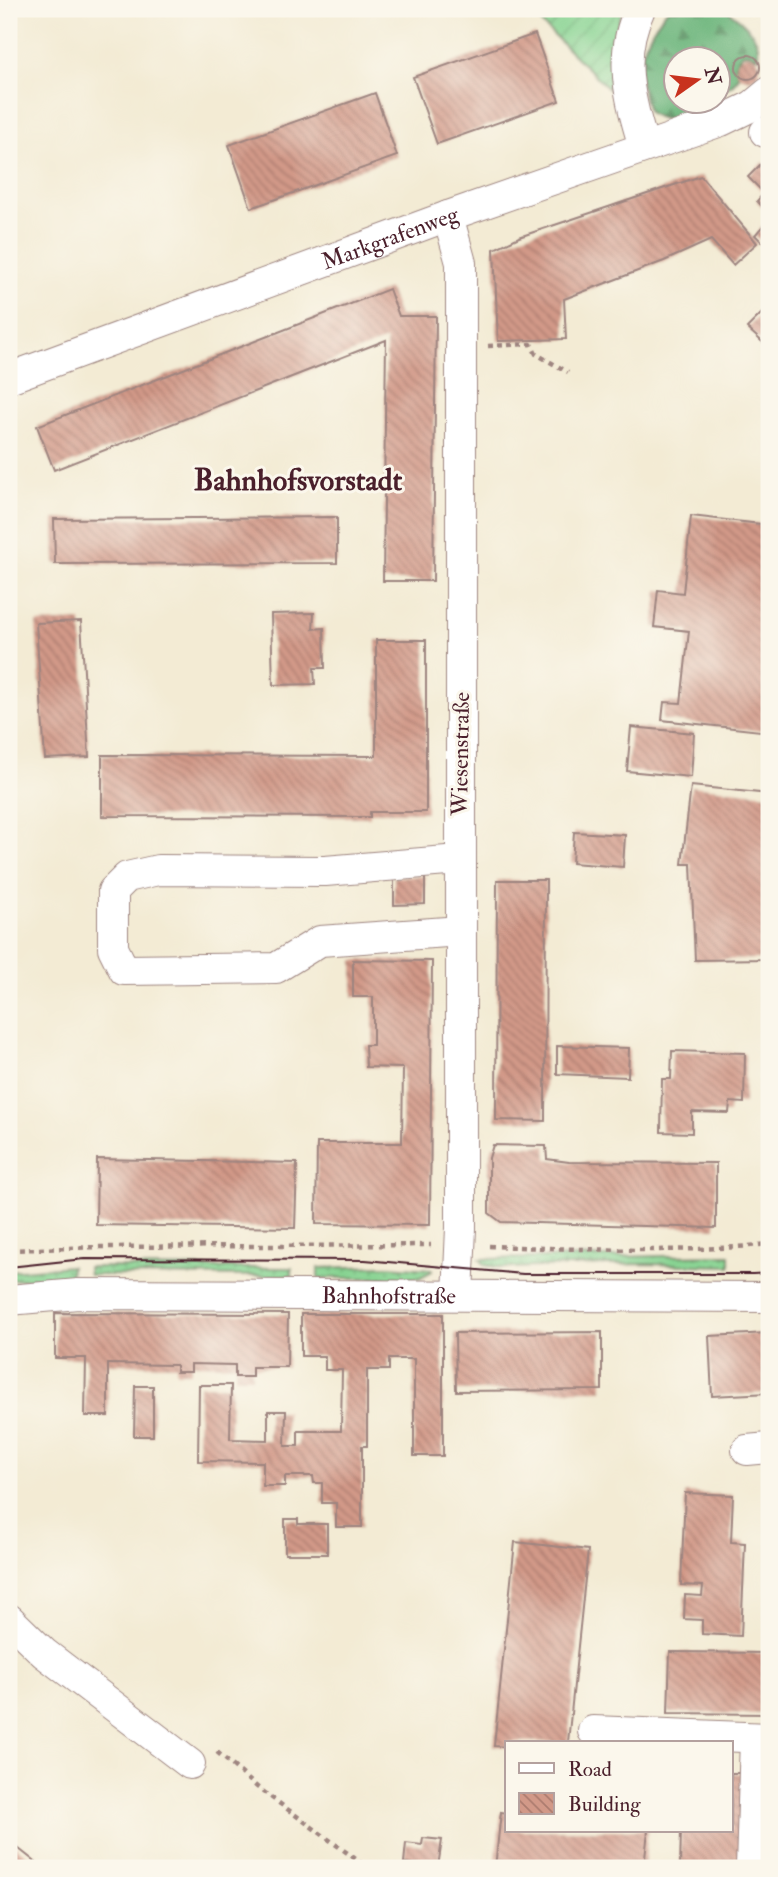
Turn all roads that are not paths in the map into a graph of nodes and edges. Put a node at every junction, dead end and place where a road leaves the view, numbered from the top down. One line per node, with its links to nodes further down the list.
1 (640, 9): 3 (street)
2 (769, 92): 3 (street, Markgrafenweg)
3 (644, 147): 4 (street, Markgrafenweg)
4 (448, 216): 5 (street, Markgrafenweg); 6 (street, Wiesenstraße)
5 (9, 378)
6 (459, 860): 7 (street, Wiesenstraße); 7 (street)
7 (461, 931): 8 (street, Wiesenstraße)
8 (458, 1295): 9 (street, Bahnhofstraße); 10 (street, Bahnhofstraße)
9 (769, 1297)
10 (9, 1300)
11 (9, 1619): 14 (street)
12 (593, 1731): 13 (street)
13 (762, 1738): 15 (street)
14 (190, 1764)
15 (751, 1868)

